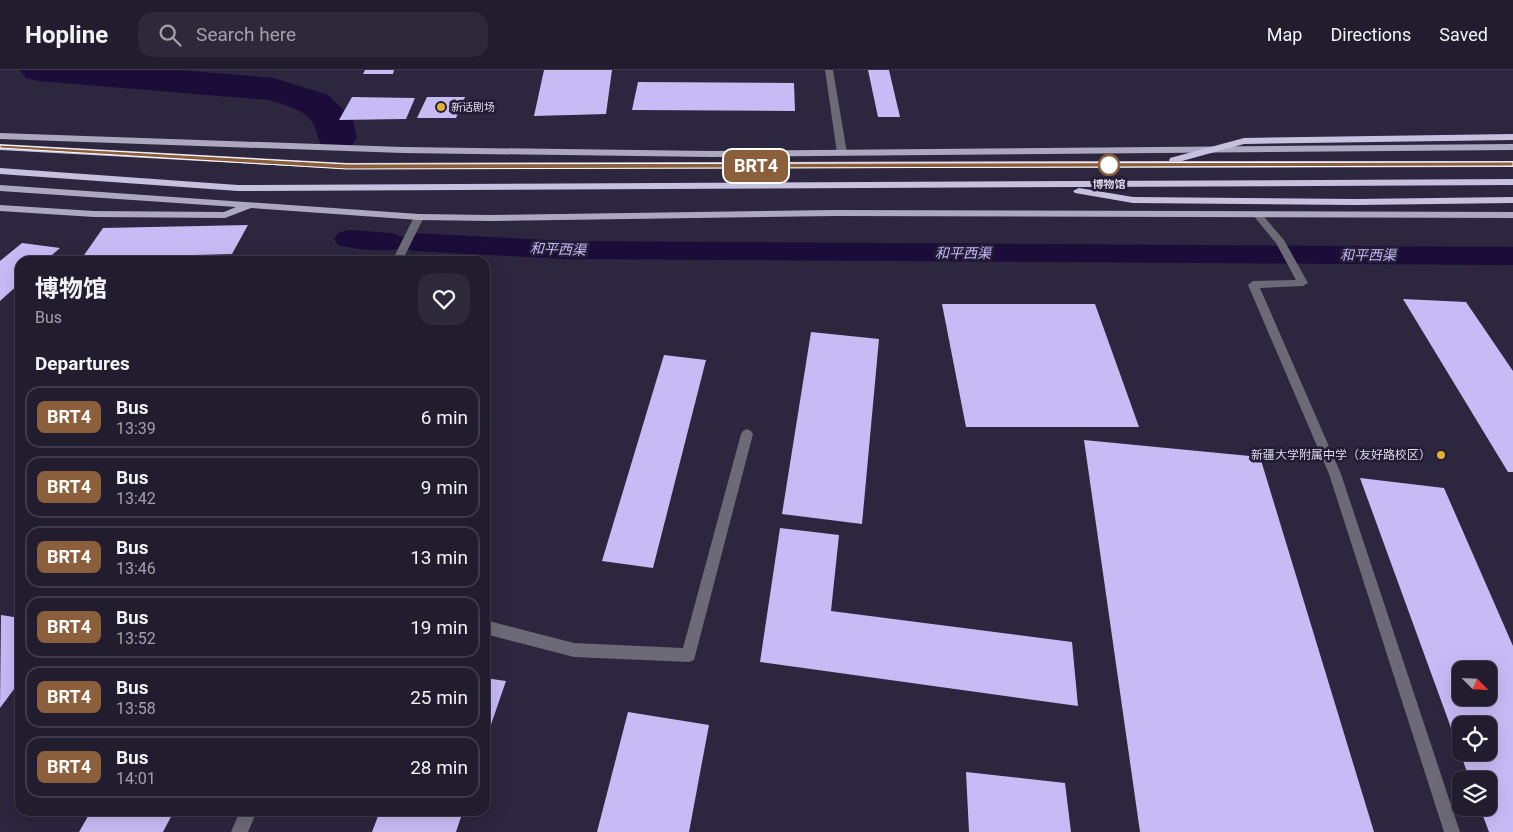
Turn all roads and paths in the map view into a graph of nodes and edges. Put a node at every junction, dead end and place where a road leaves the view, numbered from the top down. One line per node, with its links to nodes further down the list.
1 (830, 70): 6 (street)
2 (0, 136): 6 (main road)
3 (1513, 137): 8 (highway)
4 (1513, 146): 6 (main road)
5 (0, 147): 8 (highway)
6 (842, 153)
7 (1513, 164): 8 (highway)
8 (1153, 165)
9 (0, 171): 11 (highway)
10 (1513, 182): 11 (highway)
11 (1038, 184): 13 (highway)
12 (0, 188): 14 (main road)
13 (1513, 200)
14 (251, 205): 15 (main road); 18 (main road)
15 (0, 208)
16 (1257, 214): 17 (main road); 18 (main road); 24 (street)
17 (1513, 215)
18 (419, 217): 19 (street)
19 (400, 256)
20 (747, 434): 21 (street)
21 (490, 628)
22 (247, 816): 23 (street)
23 (239, 832)
24 (1452, 832)

